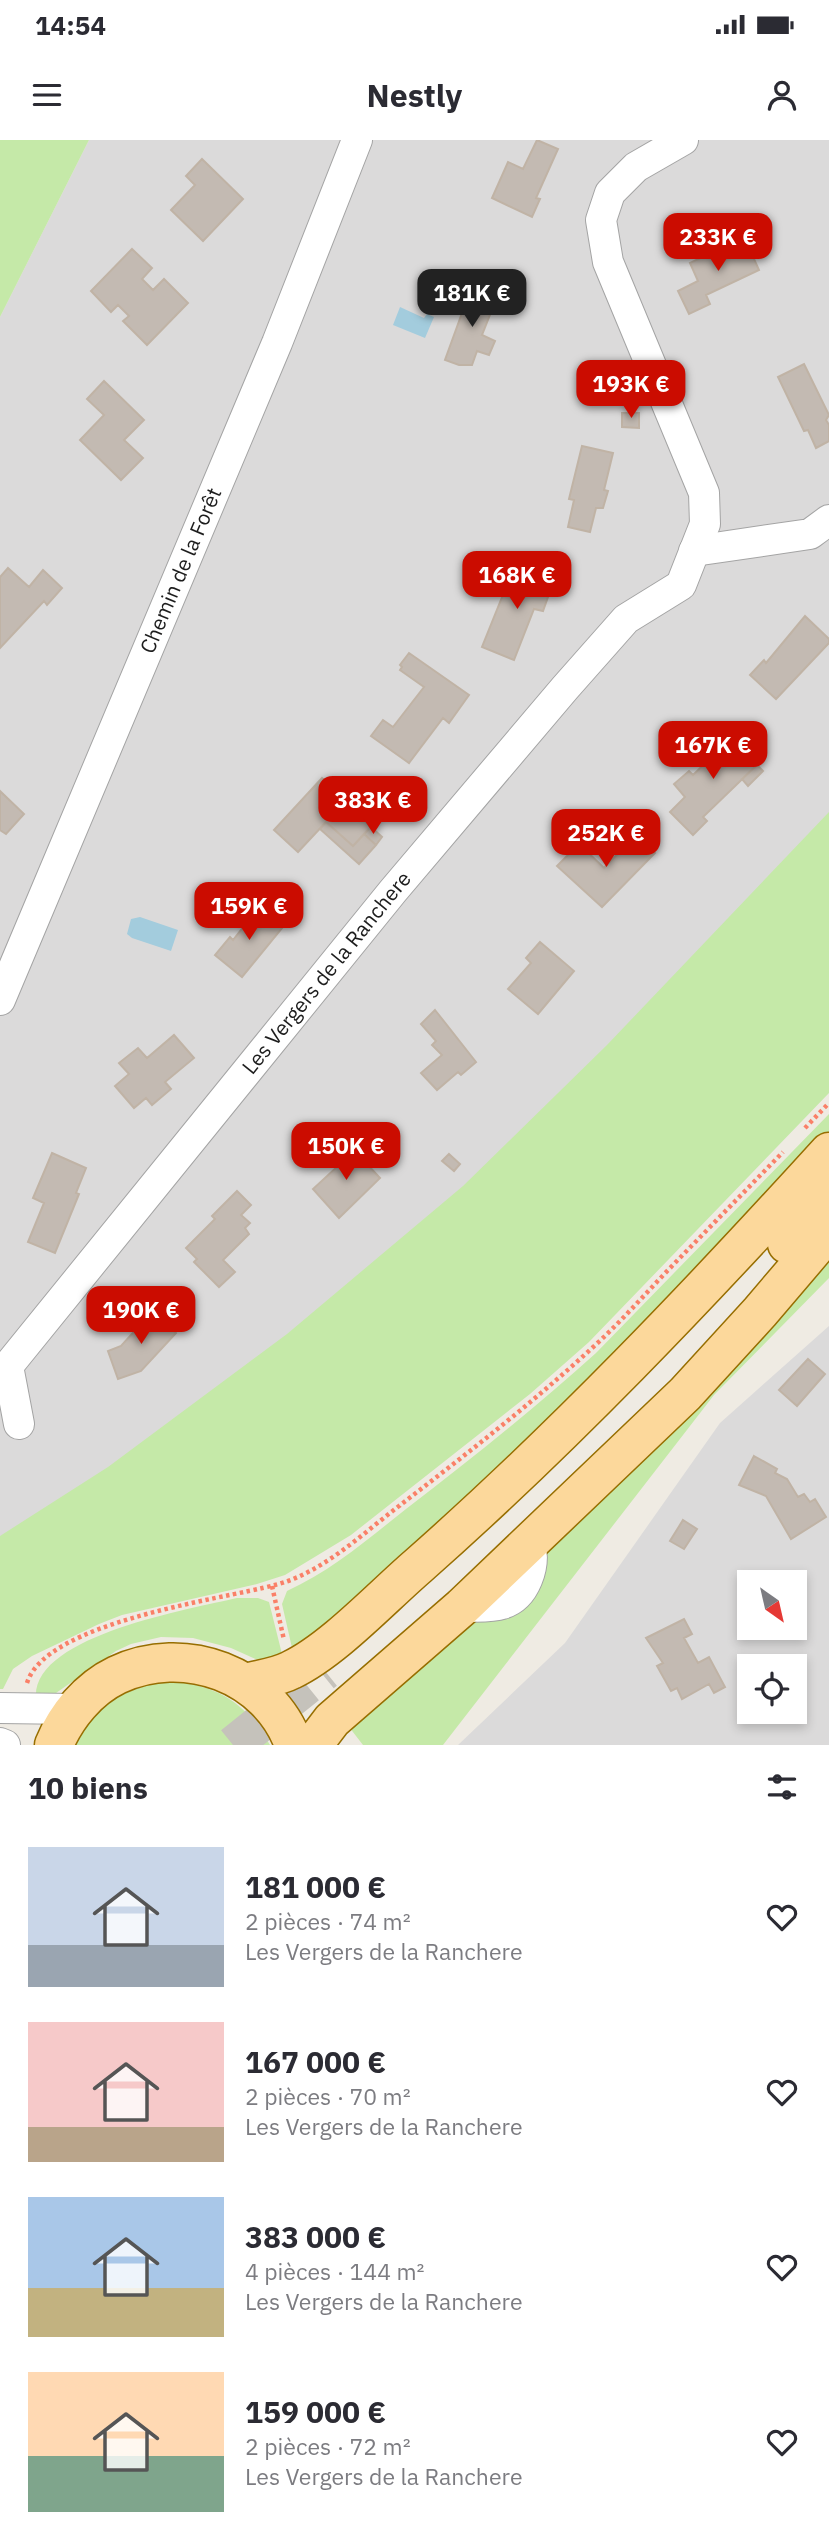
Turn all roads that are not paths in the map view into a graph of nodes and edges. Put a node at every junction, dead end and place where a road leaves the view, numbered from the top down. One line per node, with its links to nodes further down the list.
1 (357, 140): 5 (street, Chemin de la Forêt)
2 (683, 140): 4 (street, Les Vergers de la Ranchere)
3 (829, 520): 4 (street)
4 (694, 551): 10 (street, Les Vergers de la Ranchere)
5 (0, 1000)
6 (815, 1143): 11 (main road)
7 (829, 1174): 8 (main road)
8 (829, 1198)
9 (829, 1231): 16 (main road)
10 (19, 1424)
11 (245, 1683): 13 (main road); 15 (main road)
12 (0, 1708): 13 (street)
13 (74, 1709): 14 (main road)
14 (54, 1745)
15 (294, 1745)
16 (313, 1745)

